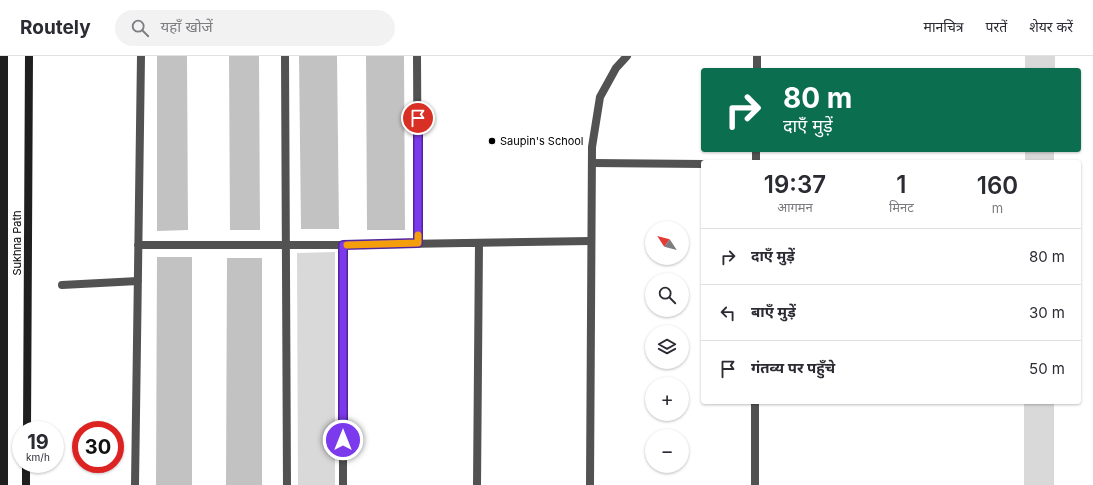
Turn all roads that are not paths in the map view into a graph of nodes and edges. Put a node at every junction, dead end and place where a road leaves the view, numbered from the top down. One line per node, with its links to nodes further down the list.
1 (4, 56): 22 (main road, Sukhna Path)
2 (29, 56): 20 (main road, Sukhna Path)
3 (141, 56): 14 (street)
4 (285, 56): 15 (street)
5 (417, 56): 12 (street)
6 (627, 56): 9 (street)
7 (757, 56): 8 (street)
8 (757, 68)
9 (592, 163): 10 (street); 11 (street)
10 (701, 164)
11 (591, 241): 13 (street); 28 (street)
12 (418, 243): 13 (street); 16 (street)
13 (479, 243): 27 (street)
14 (138, 245): 15 (street); 17 (street)
15 (286, 245): 16 (street); 25 (street)
16 (343, 245): 26 (street)
17 (138, 282): 18 (street); 24 (street)
18 (62, 285)
19 (755, 404): 29 (street)
20 (27, 421)
21 (26, 473): 23 (main road)
22 (4, 485)
23 (26, 485)
24 (135, 485)
25 (287, 485)
26 (343, 485)
27 (477, 485)
28 (590, 485)
29 (755, 485)

